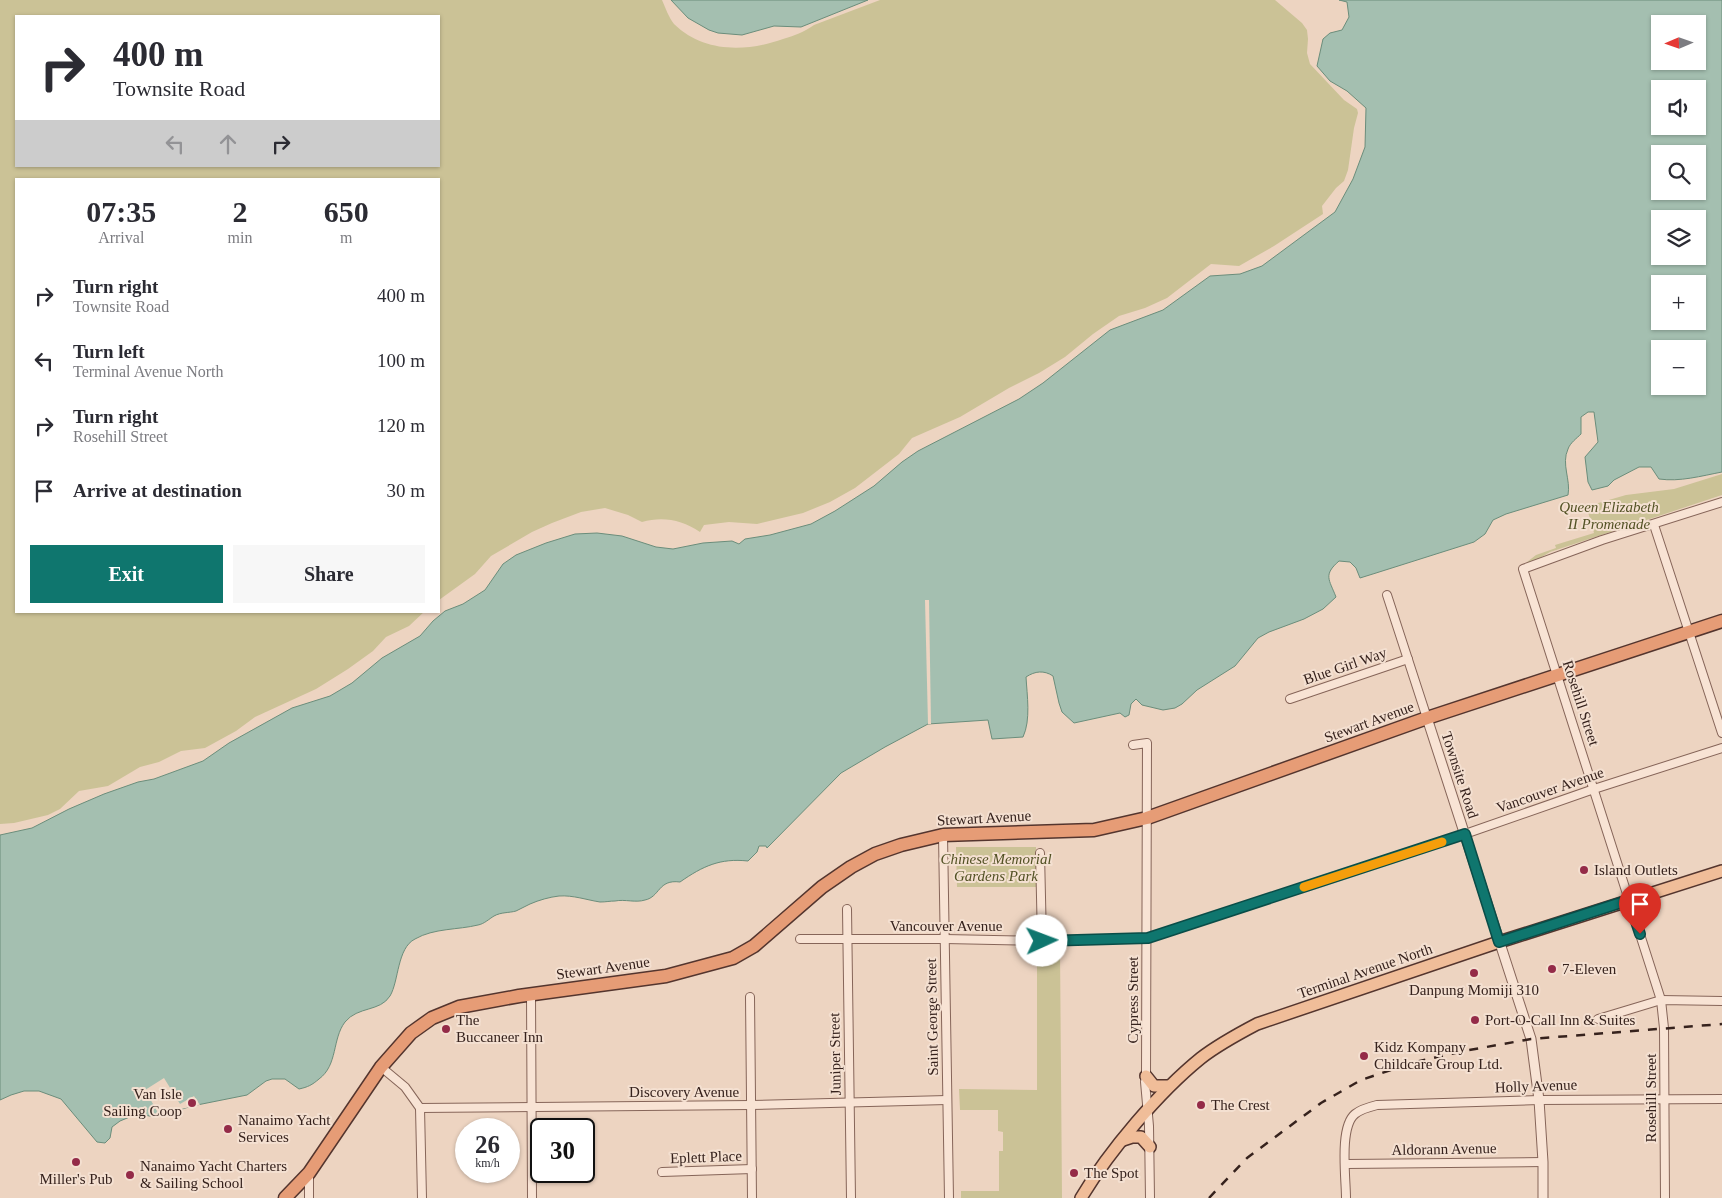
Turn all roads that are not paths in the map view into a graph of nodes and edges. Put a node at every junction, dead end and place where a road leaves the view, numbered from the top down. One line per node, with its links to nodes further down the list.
1 (1722, 502): 2 (street)
2 (1654, 525): 5 (street); 7 (street, Rosehill Street)
3 (1387, 596): 6 (street, Townsite Road)
4 (1722, 621): 5 (highway, Stewart Avenue)
5 (1689, 632): 7 (highway, Stewart Avenue); 10 (street)
6 (1408, 659): 8 (street, Blue Girl Way); 9 (street, Townsite Road)
7 (1557, 675): 9 (highway, Stewart Avenue); 13 (street, Rosehill Street)
8 (1290, 699)
9 (1427, 718): 14 (highway, Stewart Avenue); 15 (street, Townsite Road)
10 (1722, 733)
11 (1133, 745): 14 (street, Cypress Street)
12 (1722, 748): 13 (street, Vancouver Avenue)
13 (1594, 789): 15 (street, Vancouver Avenue); 19 (street, Rosehill Street)
14 (1147, 818): 16 (highway, Stewart Avenue); 21 (street, Cypress Street)
15 (1465, 834): 21 (street, Vancouver Avenue); 26 (street, Townsite Road)
16 (944, 835): 24 (street, Saint George Street); 27 (highway, Stewart Avenue)
17 (1040, 853): 25 (street)
18 (1722, 871): 19 (main road, Terminal Avenue North)
19 (1629, 900): 26 (main road, Terminal Avenue North); 29 (street, Rosehill Street)
20 (846, 909): 23 (street, Juniper Street)
21 (1148, 938): 25 (street, Vancouver Avenue); 33 (street, Cypress Street)
22 (800, 939): 23 (street, Vancouver Avenue)
23 (847, 939): 24 (street, Vancouver Avenue); 39 (street, Juniper Street)
24 (945, 939): 25 (street, Vancouver Avenue); 37 (street, Saint George Street)
25 (1042, 941)
26 (1499, 942): 34 (main road, Terminal Avenue North); 38 (street, Townsite Road)
27 (531, 994): 32 (highway, Stewart Avenue); 41 (street)
28 (750, 997): 40 (street)
29 (1661, 1000): 30 (street); 31 (street); 35 (street, Rosehill Street)
30 (1722, 1001)
31 (1598, 1020)
32 (381, 1067): 42 (street); 50 (highway, Stewart Avenue)
33 (1146, 1076): 34 (main road); 43 (street, Cypress Street)
34 (1169, 1086): 43 (main road, Terminal Avenue North)
35 (1664, 1099): 36 (street, Holly Avenue); 38 (street, Holly Avenue); 62 (street, Rosehill Street)
36 (1722, 1099)
37 (947, 1100): 39 (street, Discovery Avenue); 57 (street, Saint George Street)
38 (1539, 1100): 46 (street, Townsite Road); 47 (street, Holly Avenue)
39 (849, 1102): 40 (street, Discovery Avenue); 56 (street, Juniper Street)
40 (751, 1105): 41 (street, Discovery Avenue); 48 (street)
41 (531, 1107): 42 (street, Discovery Avenue); 54 (street)
42 (420, 1108): 53 (street)
43 (1147, 1112): 44 (main road, Terminal Avenue North); 45 (street, Cypress Street)
44 (1123, 1140): 45 (main road); 58 (main road, Terminal Avenue North)
45 (1150, 1148): 59 (street, Cypress Street)
46 (1543, 1162): 47 (street, Aldorann Avenue); 61 (street, Townsite Road)
47 (1346, 1164): 60 (street)
48 (752, 1169): 49 (street, Eplett Place); 55 (street)
49 (662, 1172)
50 (309, 1173): 51 (highway, Stewart Avenue); 52 (street)
51 (285, 1198)
52 (309, 1198)
53 (422, 1198)
54 (532, 1198)
55 (752, 1198)
56 (851, 1198)
57 (949, 1198)
58 (1081, 1198)
59 (1150, 1198)
60 (1346, 1198)
61 (1543, 1198)
62 (1666, 1198)

